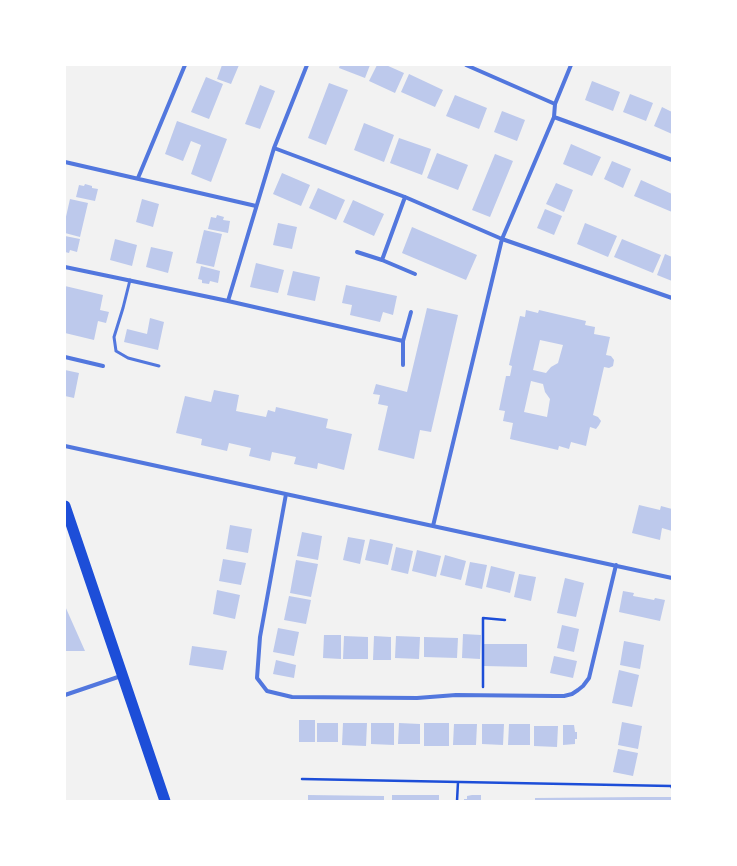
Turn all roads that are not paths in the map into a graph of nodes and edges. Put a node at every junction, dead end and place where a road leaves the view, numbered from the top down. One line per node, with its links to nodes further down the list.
1 (185, 65): 10 (street)
2 (307, 65): 7 (street)
3 (466, 65): 5 (street)
4 (571, 65): 5 (street)
5 (555, 104): 6 (street)
6 (554, 117): 8 (street); 13 (street)
7 (274, 148): 11 (street); 12 (street)
8 (672, 160)
9 (65, 162): 10 (street)
10 (138, 178): 12 (street)
11 (405, 197): 13 (street); 15 (street)
12 (256, 206): 20 (street)
13 (502, 239): 19 (street); 30 (street)
14 (356, 252): 15 (street)
15 (382, 260): 17 (street)
16 (65, 267): 18 (street)
17 (415, 274)
18 (130, 280): 20 (street); 26 (lane)
19 (672, 298)
20 (228, 301): 22 (street)
21 (411, 312): 22 (street)
22 (403, 341): 24 (street)
23 (65, 357): 25 (street)
24 (403, 365)
25 (103, 366)
26 (159, 366)
27 (65, 446): 28 (street)
28 (286, 494): 30 (street); 31 (street)
29 (65, 506): 33 (highway)
30 (433, 526): 31 (street)
31 (616, 565): 32 (street)
32 (672, 578)
33 (123, 676): 34 (street); 35 (highway)
34 (65, 695)
35 (165, 801)

